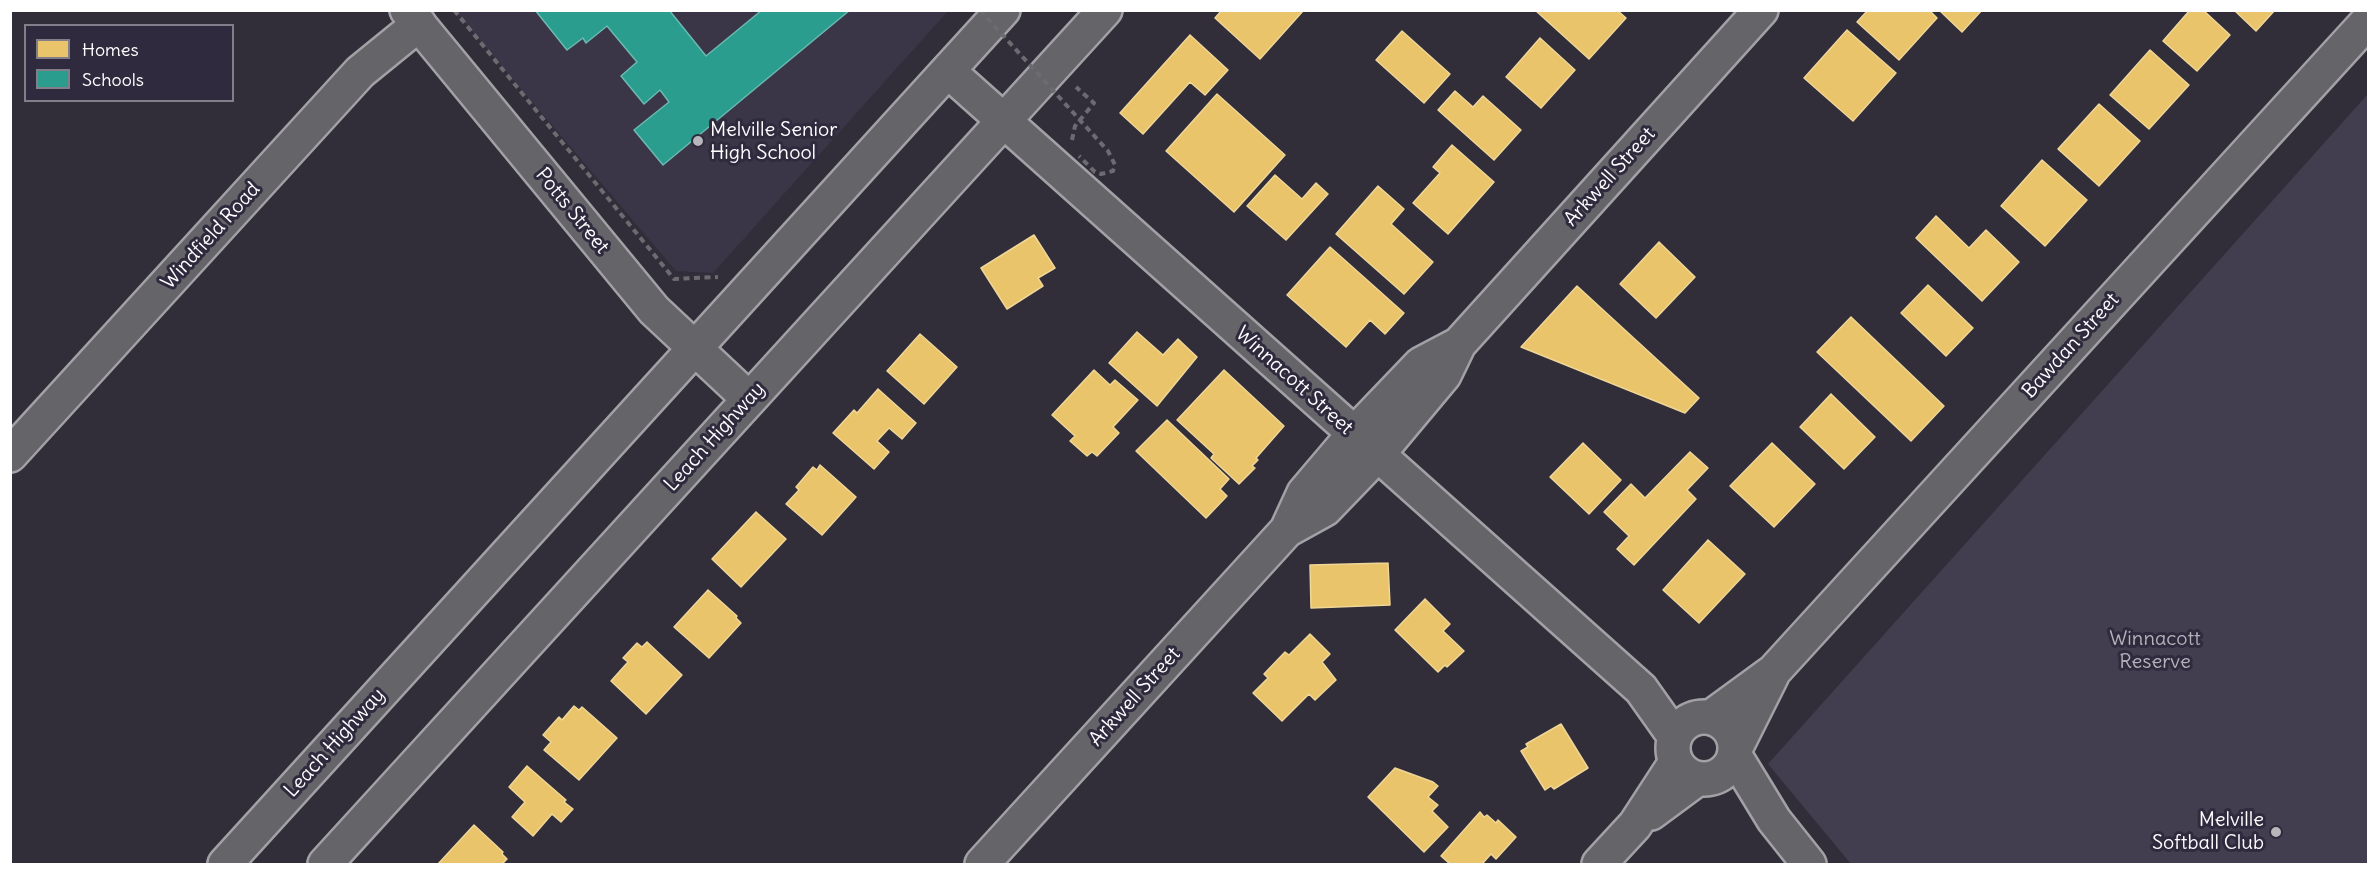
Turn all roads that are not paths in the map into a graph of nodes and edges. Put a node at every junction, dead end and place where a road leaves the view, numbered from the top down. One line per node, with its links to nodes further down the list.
1 (1003, 10): 6 (main road, Leach Highway)
2 (1105, 10): 7 (main road, Leach Highway)
3 (1761, 10): 10 (main road, Arkwell Street)
4 (413, 17): 8 (main road, Potts Street); 11 (main road, Windfield Road)
5 (2368, 21): 12 (main road, Bawdan Street)
6 (948, 71): 7 (main road, Winnacott Street); 8 (main road, Leach Highway)
7 (1004, 123): 9 (main road, Leach Highway); 10 (main road, Winnacott Street)
8 (693, 348): 9 (main road, Potts Street); 13 (main road, Leach Highway)
9 (749, 399): 14 (main road, Leach Highway)
10 (1366, 444): 12 (main road, Winnacott Street); 15 (main road, Arkwell Street)
11 (10, 455)
12 (1705, 749): 16 (main road, Bawdan Street); 17 (main road)
13 (225, 864)
14 (325, 864)
15 (982, 864)
16 (1599, 864)
17 (1809, 864)

